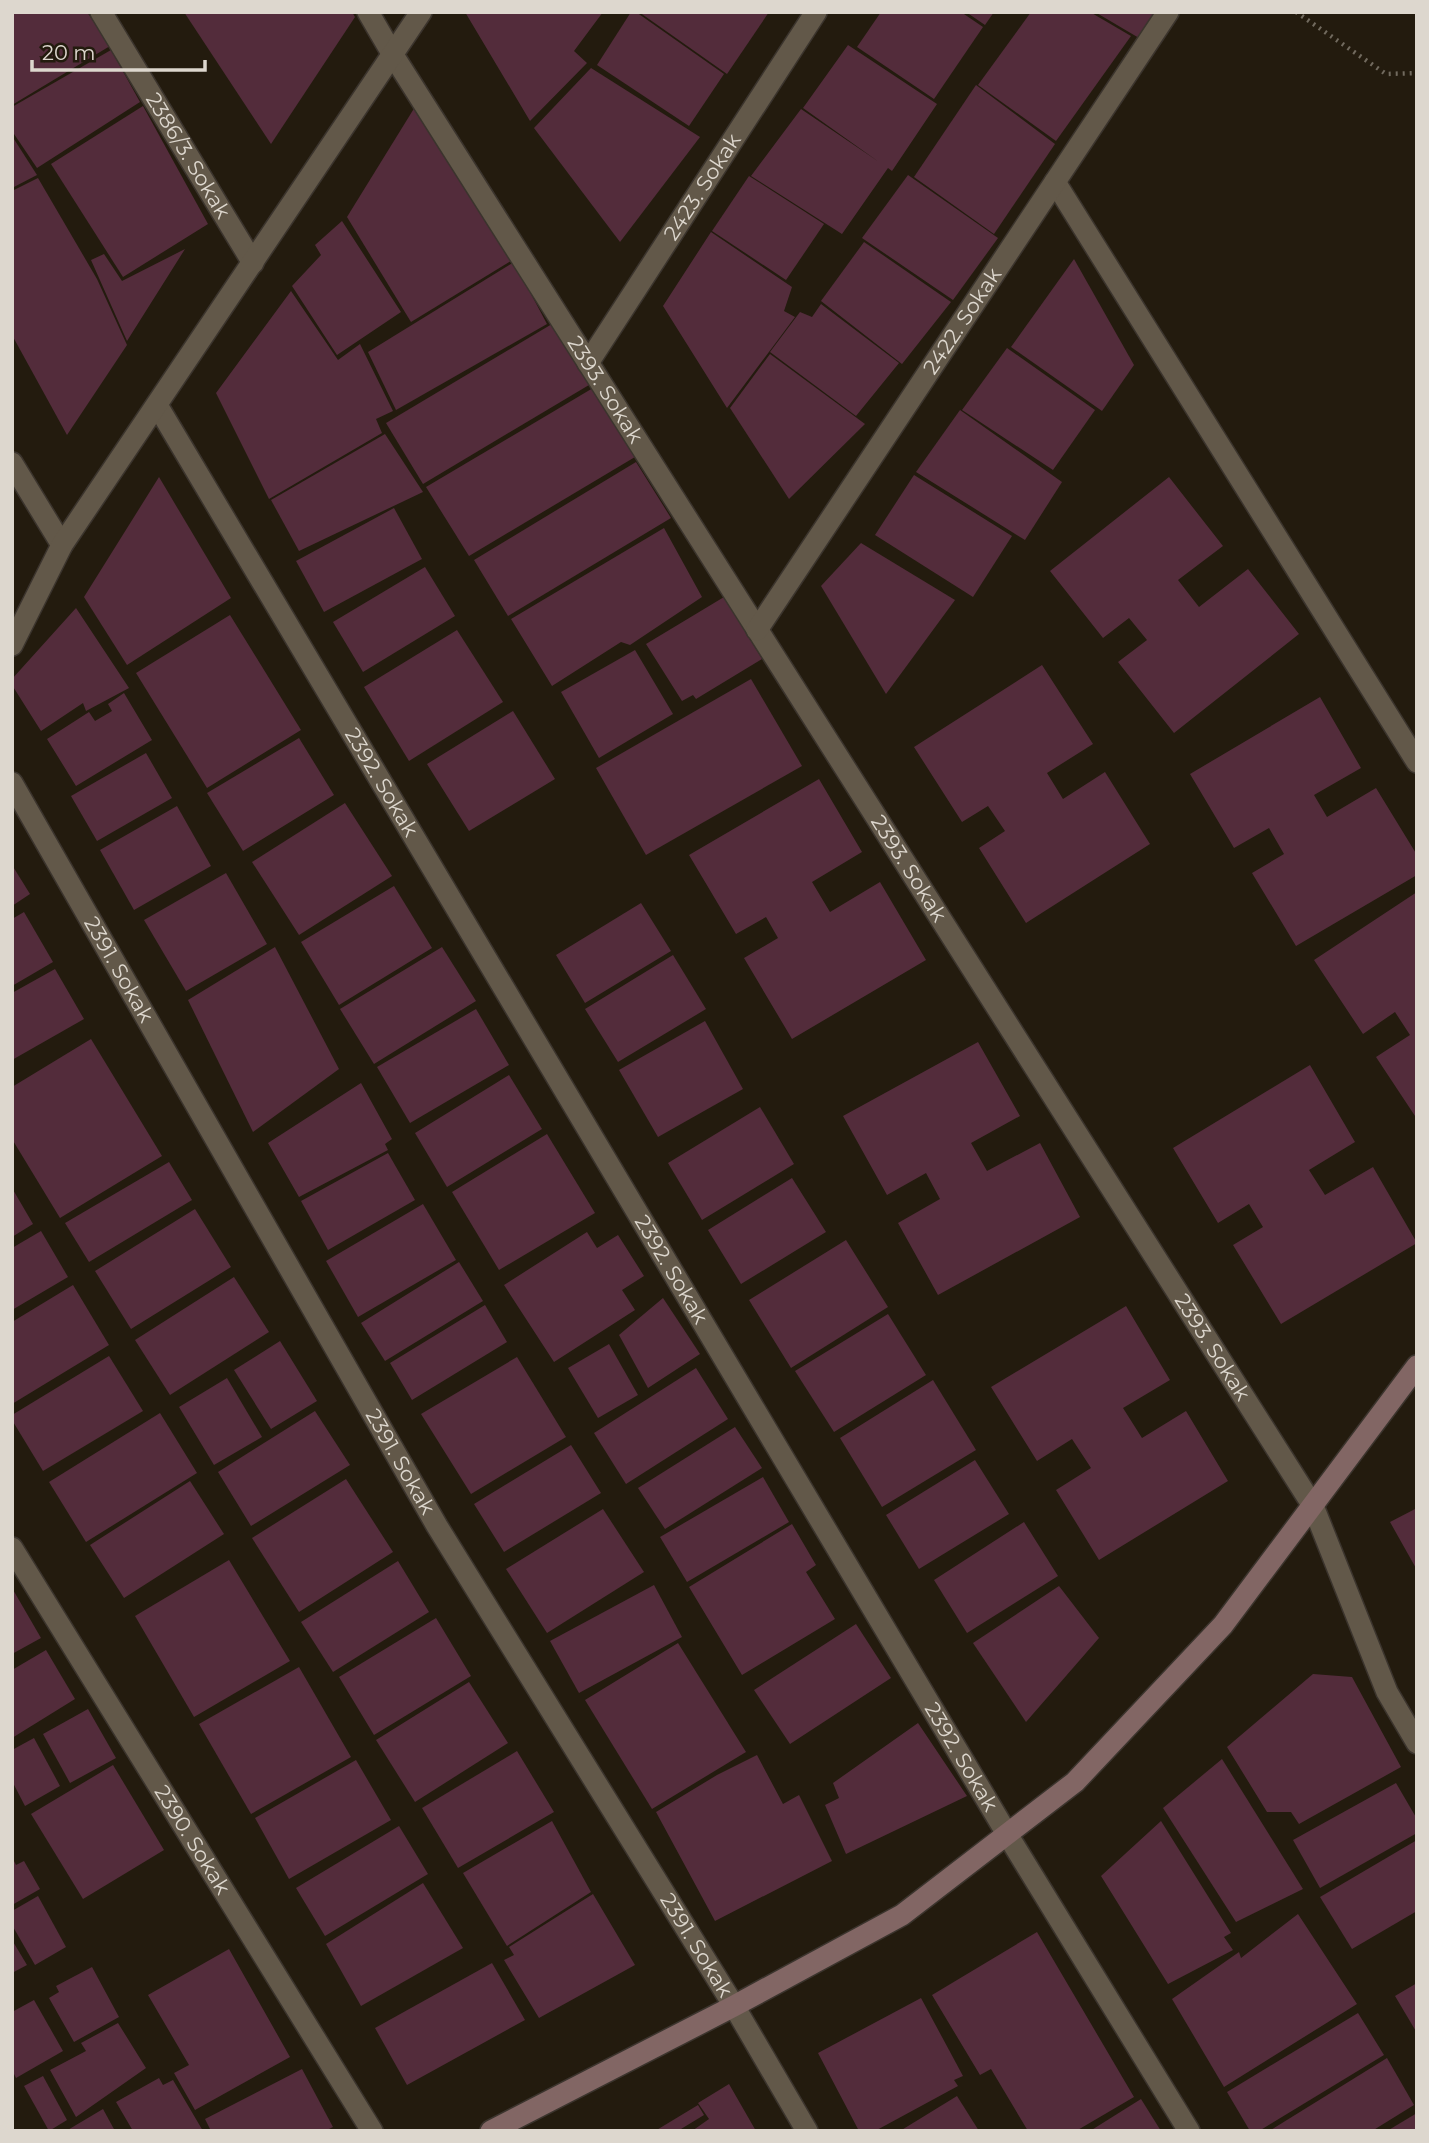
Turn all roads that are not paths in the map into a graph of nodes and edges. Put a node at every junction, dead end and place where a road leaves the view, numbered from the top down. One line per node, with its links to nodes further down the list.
1 (101, 12): 8 (street, 2386/3. Sokak)
2 (368, 12): 6 (street, 2393. Sokak)
3 (421, 12): 6 (street)
4 (816, 12): 9 (street, 2423. Sokak)
5 (1168, 12): 7 (street, 2422. Sokak)
6 (393, 55): 8 (street); 9 (street, 2393. Sokak)
7 (1055, 182): 13 (street, 2422. Sokak); 15 (street)
8 (253, 263): 10 (street)
9 (588, 363): 13 (street, 2393. Sokak)
10 (157, 405): 12 (street); 21 (street, 2392. Sokak)
11 (12, 463): 12 (street)
12 (62, 545): 14 (street)
13 (757, 630): 18 (street, 2393. Sokak)
14 (12, 645)
15 (1417, 762)
16 (12, 782): 22 (street, 2391. Sokak)
17 (1417, 1366): 18 (main road)
18 (1313, 1506): 20 (street, 2393. Sokak); 21 (main road)
19 (12, 1548): 23 (street, 2390. Sokak)
20 (1417, 1743)
21 (1007, 1834): 22 (main road); 26 (street, 2392. Sokak)
22 (734, 2006): 24 (main road); 25 (street, 2391. Sokak)
23 (372, 2131)
24 (491, 2131)
25 (807, 2131)
26 (1189, 2131)

